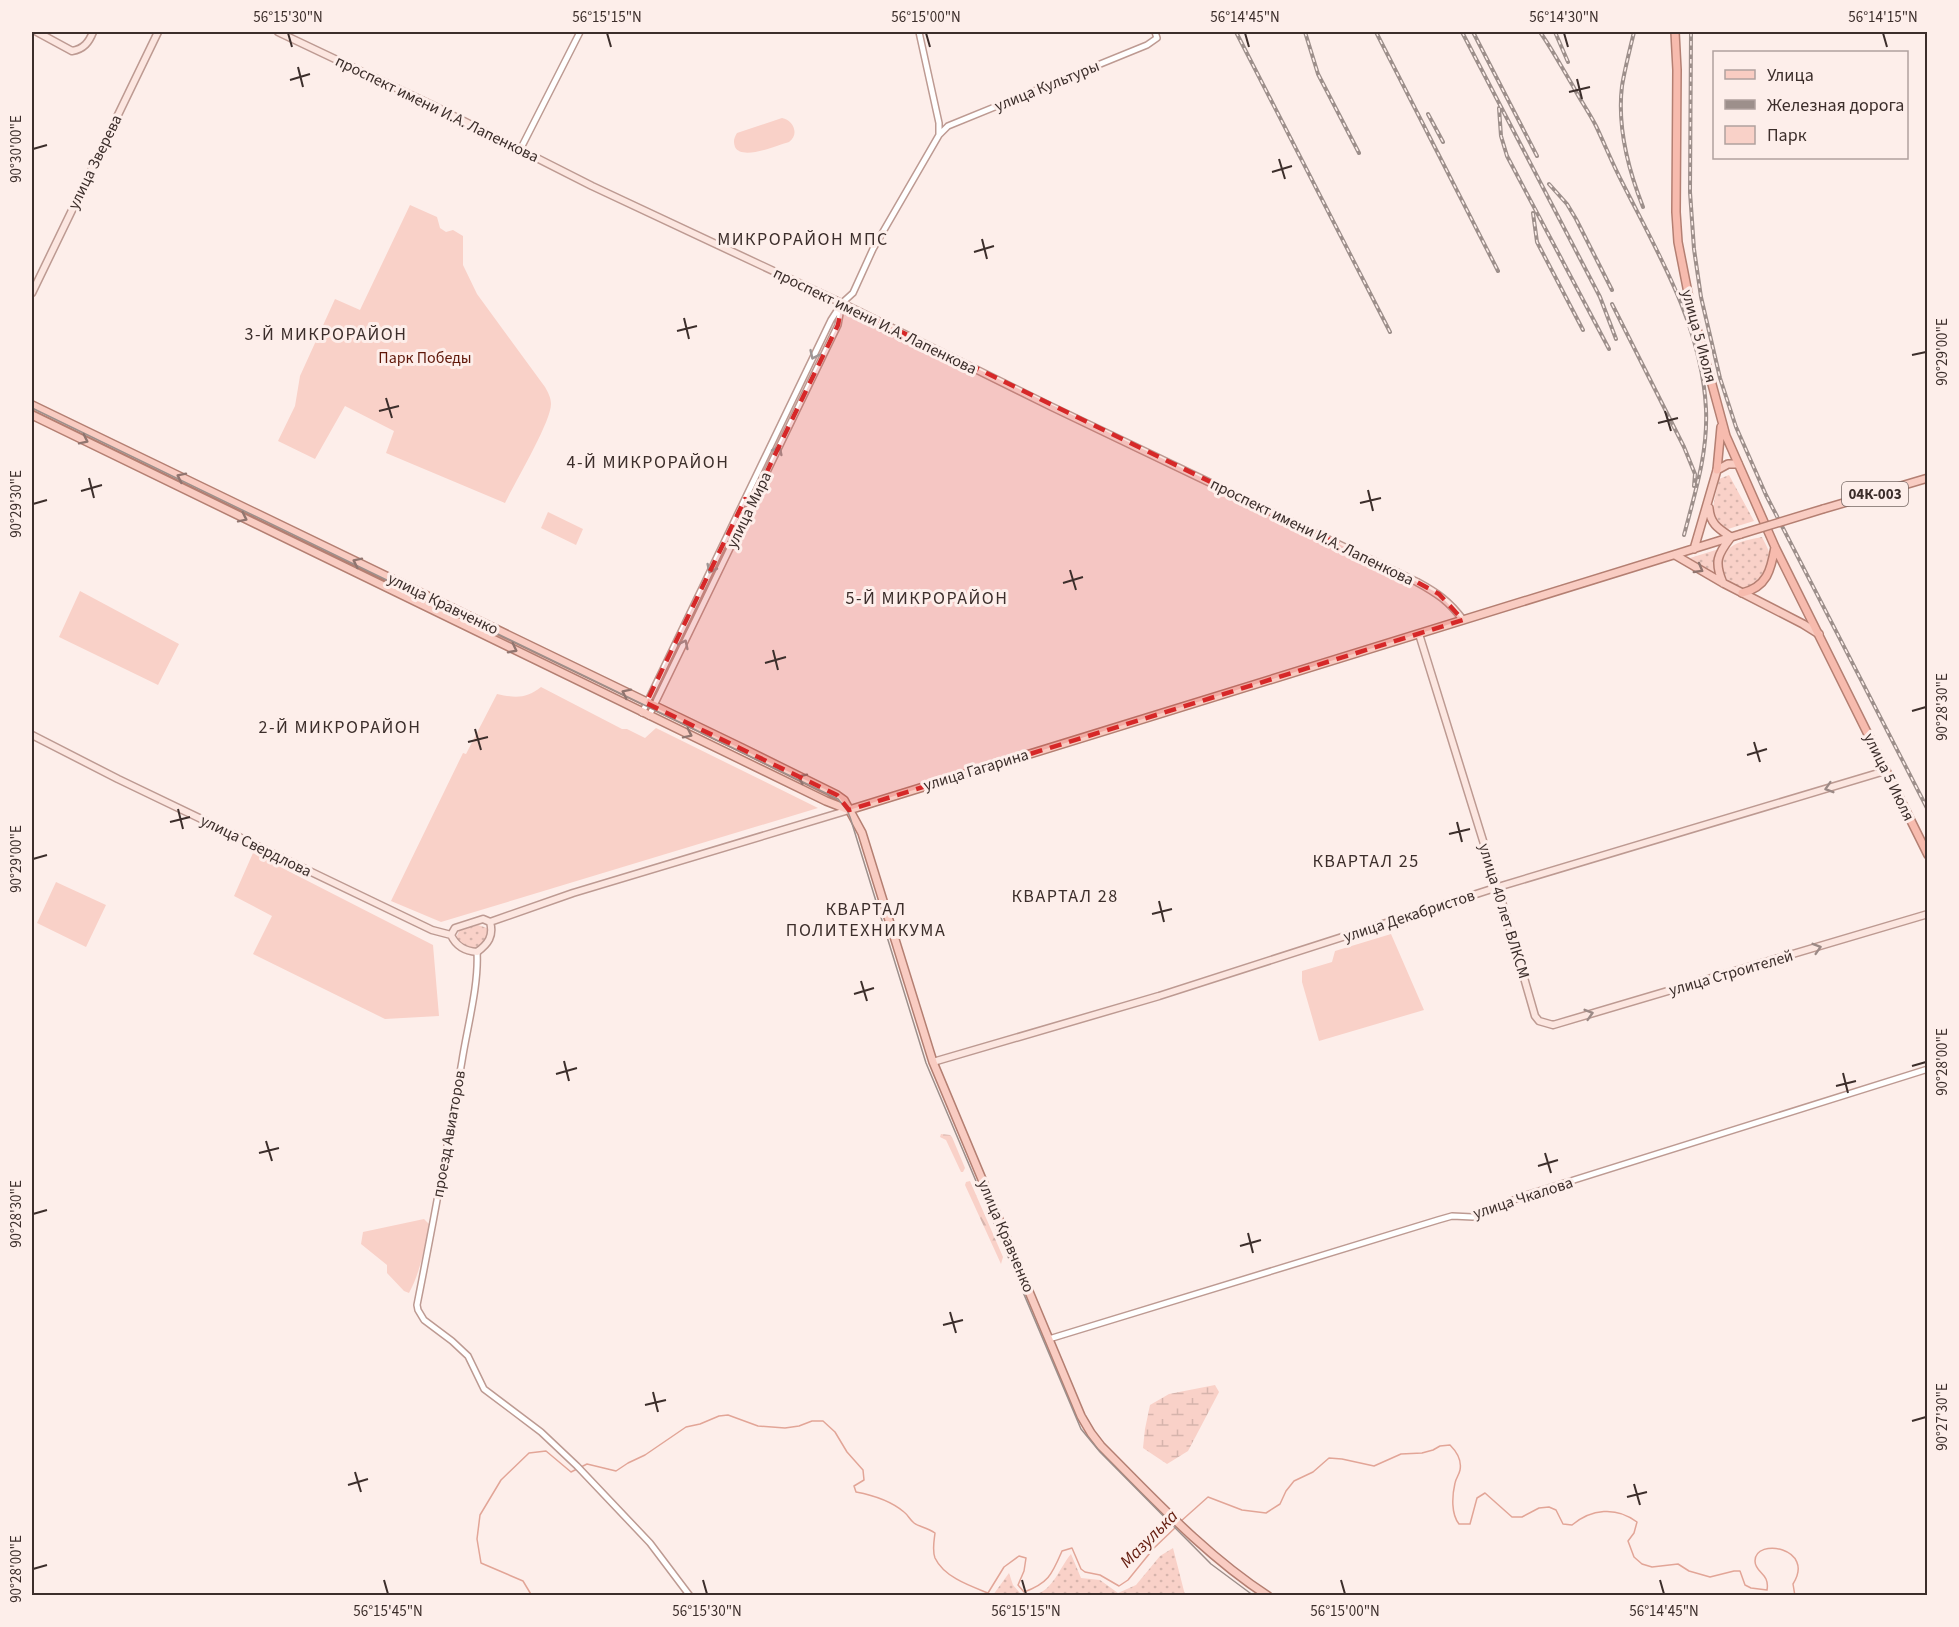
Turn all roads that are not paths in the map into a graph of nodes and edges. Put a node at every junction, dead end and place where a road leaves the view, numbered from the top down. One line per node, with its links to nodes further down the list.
1 (37, 32): 2 (main road)
2 (93, 32)
3 (158, 32): 11 (main road, улица Зверева)
4 (278, 32): 10 (main road, проспект имени И.А. Лапенкова)
5 (580, 32): 10 (street)
6 (919, 32): 9 (street)
7 (1675, 32): 17 (highway, улица 5 Июля)
8 (1156, 34): 9 (street, улица Культуры)
9 (939, 135): 12 (street, улица Мира)
10 (520, 150): 12 (main road, проспект имени И.А. Лапенкова)
11 (32, 293)
12 (842, 303): 14 (street, улица Мира, one-way to 14); 15 (street, улица Мира); 30 (main road, проспект имени И.А. Лапенкова)
13 (32, 405): 35 (main road, улица Кравченко, one-way to 13)
14 (789, 409): 15 (street); 21 (street, улица Мира)
15 (796, 412): 22 (street, улица Мира, one-way to 15)
16 (32, 415): 36 (main road, улица Кравченко, one-way to 36)
17 (1722, 418): 18 (highway, улица 5 Июля); 19 (highway)
18 (1738, 464): 19 (main road); 25 (highway, улица 5 Июля)
19 (1717, 470): 23 (main road)
20 (1928, 478): 24 (main road, улица Гагарина / 04К-003, bridge)
21 (745, 499): 22 (street); 35 (street, улица Мира, one-way to 35)
22 (753, 502): 35 (street, улица Мира, one-way to 22)
23 (1709, 502): 24 (main road); 26 (main road)
24 (1731, 537): 26 (main road, улица Гагарина); 28 (main road)
25 (1775, 547): 29 (highway); 31 (highway, улица 5 Июля)
26 (1694, 549): 27 (main road, улица Гагарина)
27 (1675, 555): 28 (main road, one-way to 28); 30 (main road, улица Гагарина)
28 (1724, 583): 29 (main road)
29 (1742, 592): 32 (main road)
30 (1463, 620): 33 (main road, улица Гагарина)
31 (1812, 620): 32 (main road); 34 (highway, улица 5 Июля)
32 (1803, 624): 34 (main road)
33 (1419, 634): 39 (main road, улица Гагарина); 41 (main road, улица 40 лет ВЛКСМ)
34 (1819, 634): 38 (highway, улица 5 Июля)
35 (650, 705): 36 (street, улица Мира); 39 (main road, улица Кравченко, one-way to 35)
36 (646, 714): 39 (main road, улица Кравченко, one-way to 39)
37 (32, 735): 44 (main road, улица Свердлова)
38 (1885, 771): 40 (highway, улица 5 Июля); 41 (main road, улица Декабристов, one-way to 41)
39 (849, 810): 43 (main road, улица Гагарина); 47 (main road, улица Кравченко)
40 (1928, 855)
41 (1497, 887): 46 (main road, улица 40 лет ВЛКСМ); 47 (main road, улица Декабристов)
42 (1928, 914): 46 (main road, улица Строителей, one-way to 42)
43 (490, 922): 44 (main road); 45 (main road)
44 (451, 935): 45 (main road)
45 (477, 952): 50 (street, проезд Авиаторов)
46 (1535, 1016)
47 (933, 1062): 49 (main road, улица Кравченко)
48 (1928, 1070): 49 (street, улица Чкалова)
49 (1049, 1339): 51 (main road, улица Кравченко)
50 (690, 1596)
51 (1268, 1596)

